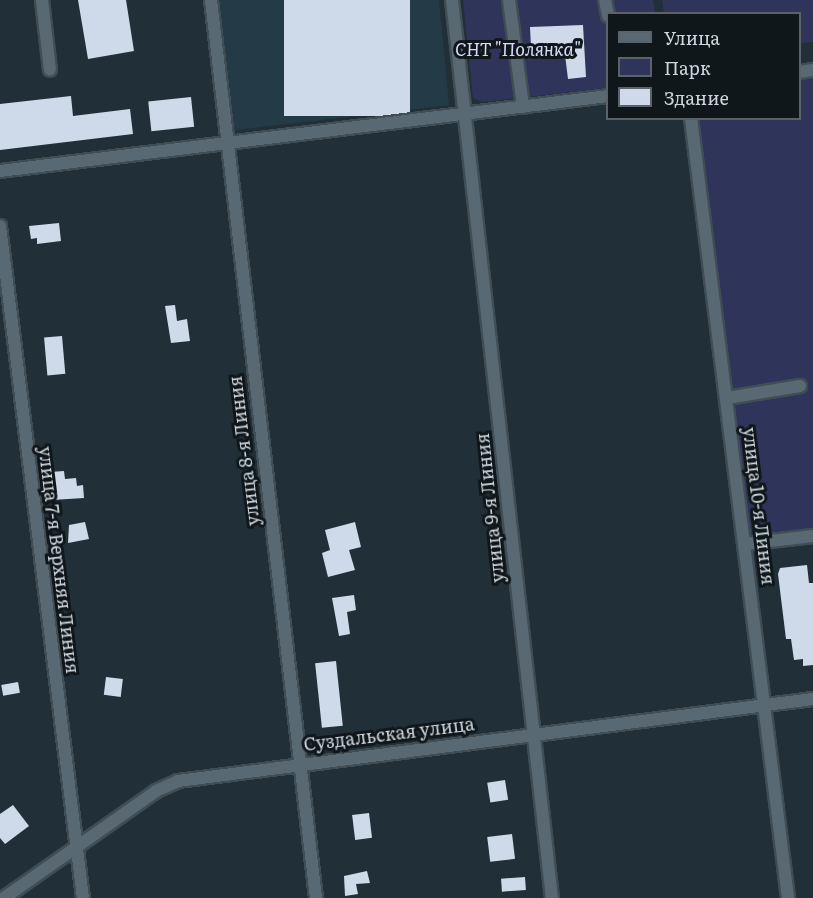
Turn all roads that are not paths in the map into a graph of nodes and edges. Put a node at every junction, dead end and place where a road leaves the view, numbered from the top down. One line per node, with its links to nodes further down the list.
1 (42, 0): 5 (street)
2 (211, 0): 10 (street, улица 8-я Линия)
3 (452, 0): 8 (street, улица 9-я Линия)
4 (509, 0): 7 (street)
5 (50, 70)
6 (606, 96): 7 (street)
7 (523, 107): 8 (street)
8 (464, 115): 10 (street); 19 (street, улица 9-я Линия)
9 (691, 120): 14 (street, улица 10-я Линия)
10 (226, 144): 11 (street); 20 (street, улица 8-я Линия)
11 (0, 171)
12 (0, 226): 21 (street, улица 7-я Верхняя Линия)
13 (800, 386): 14 (street)
14 (727, 398): 16 (street, улица 10-я Линия)
15 (813, 536): 16 (street)
16 (746, 544): 18 (street, улица 10-я Линия)
17 (813, 699): 18 (street, Суздальская улица)
18 (766, 705): 19 (street, Суздальская улица); 26 (street, улица 10-я Линия)
19 (533, 735): 20 (street, Суздальская улица); 25 (street, улица 9-я Линия)
20 (299, 763): 21 (street, Суздальская улица); 24 (street, улица 8-я Линия)
21 (76, 848): 22 (street, Суздальская улица); 23 (street, улица 7-я Верхняя Линия)
22 (4, 898)
23 (83, 898)
24 (316, 898)
25 (552, 898)
26 (788, 898)

